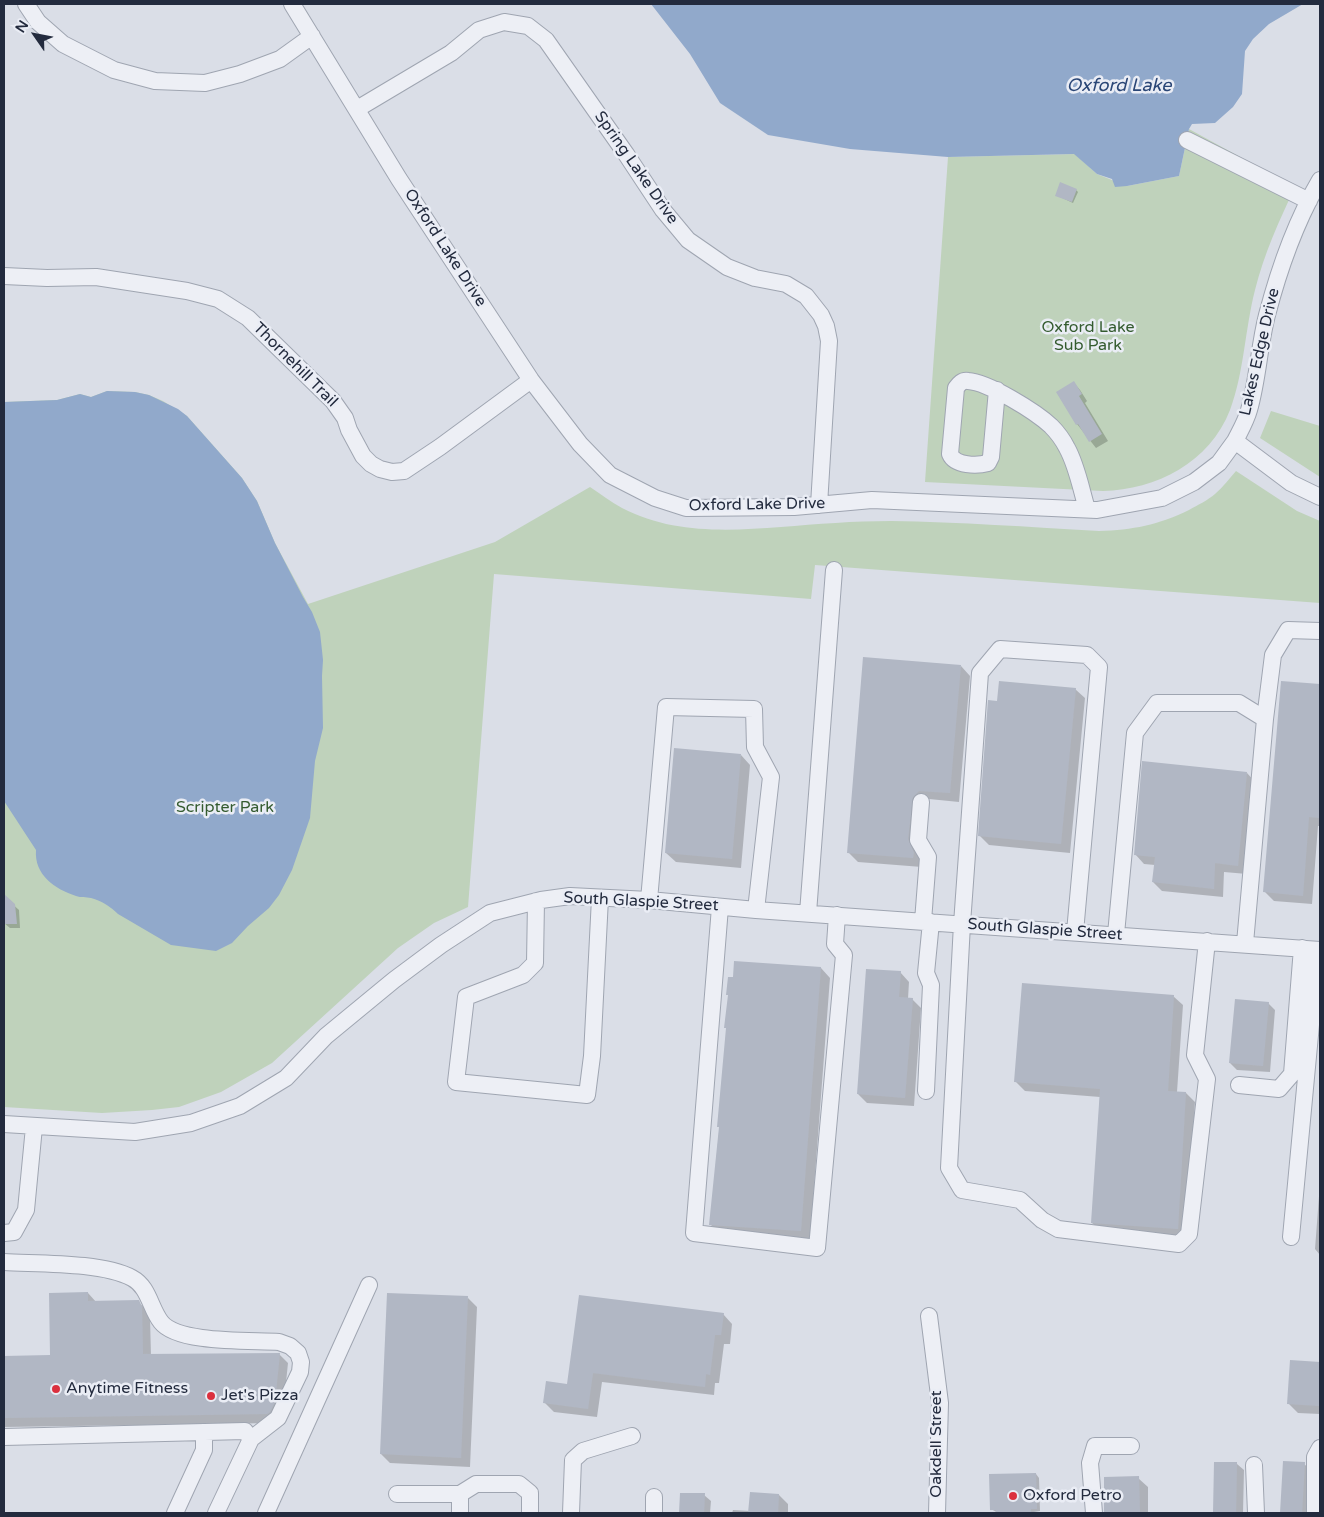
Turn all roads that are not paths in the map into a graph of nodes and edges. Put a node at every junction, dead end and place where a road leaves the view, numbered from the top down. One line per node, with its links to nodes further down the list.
1 (26, 4): 3 (street)
2 (292, 4): 3 (street, Oxford Lake Drive)
3 (312, 36): 4 (street, Oxford Lake Drive)
4 (357, 110): 9 (street, Oxford Lake Drive); 13 (street, Spring Lake Drive)
5 (1187, 140): 7 (street)
6 (1320, 180): 7 (street, Lakes Edge Drive)
7 (1309, 200): 11 (street, Lakes Edge Drive)
8 (4, 276): 9 (street, Thornehill Trail)
9 (531, 380): 13 (street, Oxford Lake Drive)
10 (997, 390): 10 (street); 14 (street)
11 (1235, 441): 12 (street); 14 (street, Oxford Lake Drive)
12 (1320, 497)
13 (819, 505): 14 (street, Oxford Lake Drive)
14 (1087, 509)
15 (834, 570): 24 (street)
16 (1320, 631): 17 (street)
17 (1265, 719): 29 (street); 31 (street)
18 (921, 802): 26 (street)
19 (600, 898): 20 (street, South Glaspie Street); 21 (street, South Glaspie Street); 21 (street)
20 (649, 900): 22 (street, South Glaspie Street); 23 (street)
21 (536, 901): 36 (street, South Glaspie Street)
22 (720, 906): 23 (street, South Glaspie Street); 25 (street)
23 (756, 910): 24 (street, South Glaspie Street)
24 (808, 913): 25 (street, South Glaspie Street)
25 (837, 915): 26 (street, South Glaspie Street)
26 (927, 922): 27 (street, South Glaspie Street); 34 (street)
27 (962, 924): 28 (street, South Glaspie Street); 28 (street); 30 (street)
28 (1074, 932): 29 (street, South Glaspie Street)
29 (1116, 934): 30 (street, South Glaspie Street)
30 (1207, 941): 31 (street, South Glaspie Street)
31 (1245, 943): 32 (street, South Glaspie Street)
32 (1313, 949): 33 (street); 38 (street)
33 (1239, 1085)
34 (926, 1091)
35 (4, 1124): 36 (street, South Glaspie Street)
36 (34, 1127): 37 (street)
37 (4, 1233)
38 (1291, 1238)
39 (4, 1262): 45 (street)
40 (369, 1285): 53 (street)
41 (929, 1316): 57 (street, Oakdell Street)
42 (204, 1432): 44 (street); 45 (street); 51 (street)
43 (632, 1436): 56 (street)
44 (4, 1438)
45 (252, 1439): 52 (street)
46 (1131, 1446): 58 (street)
47 (1320, 1448): 60 (street)
48 (1254, 1466): 59 (street)
49 (397, 1494): 50 (street)
50 (460, 1494): 54 (street); 55 (street)
51 (175, 1513)
52 (216, 1513)
53 (266, 1513)
54 (460, 1513)
55 (530, 1513)
56 (571, 1513)
57 (937, 1513)
58 (1094, 1513)
59 (1256, 1513)
60 (1315, 1513)

